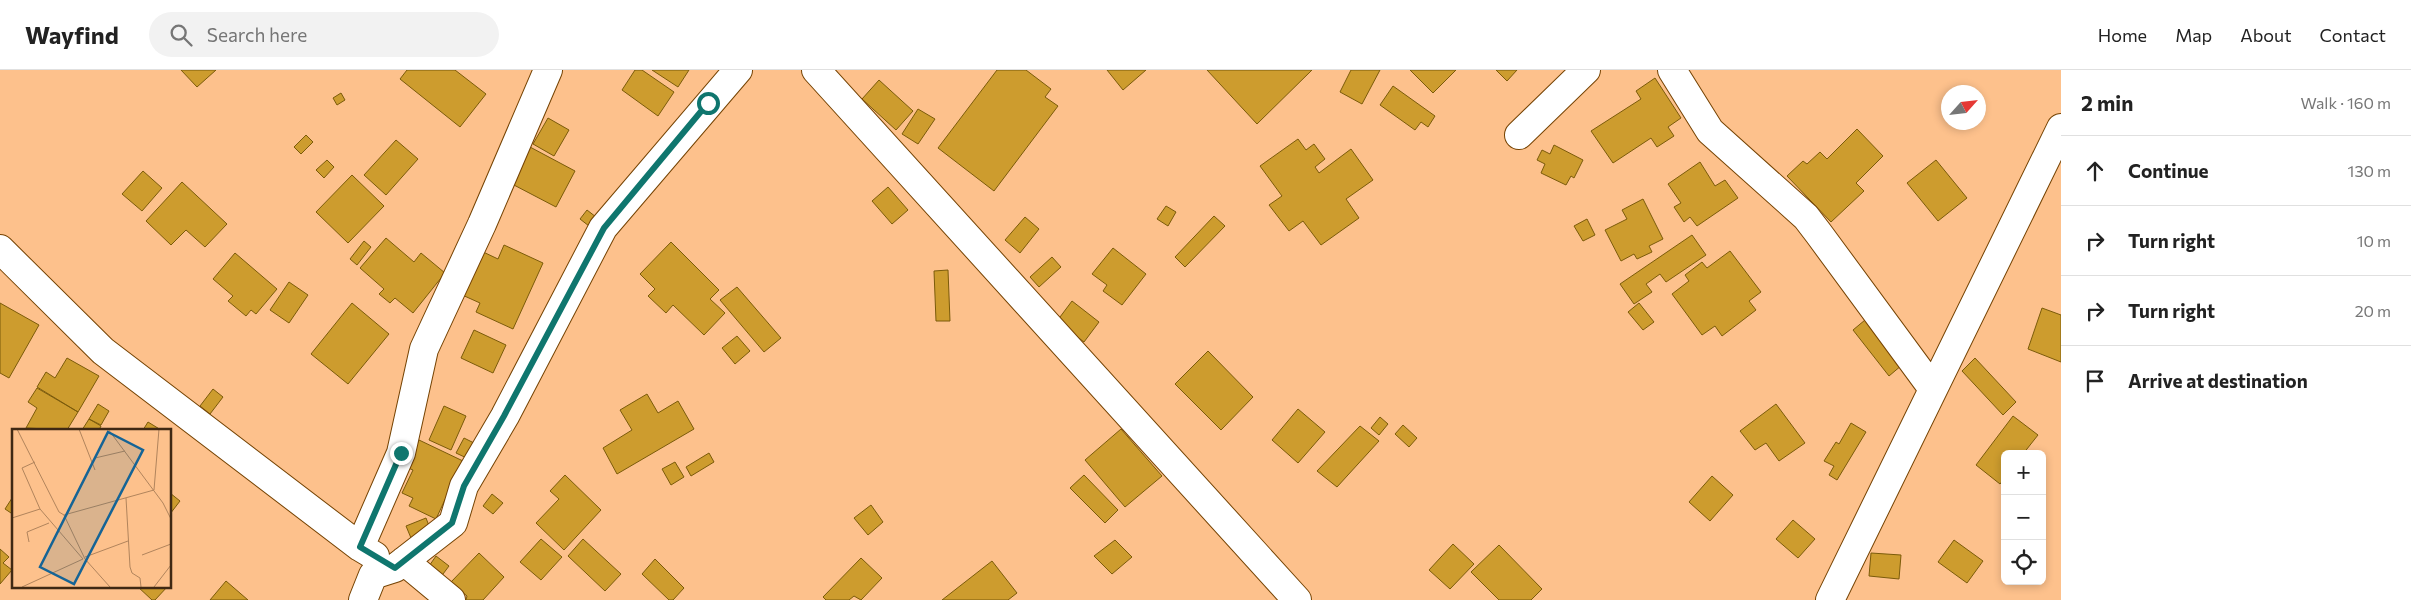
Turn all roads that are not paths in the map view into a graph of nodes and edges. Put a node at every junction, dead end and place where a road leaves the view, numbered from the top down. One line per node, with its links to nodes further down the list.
1 (548, 70): 10 (street)
2 (738, 70): 11 (street)
3 (816, 70): 14 (street)
4 (1586, 70): 7 (street)
5 (1672, 70): 9 (street)
6 (2061, 128): 9 (street)
7 (1519, 134)
8 (0, 249): 10 (street)
9 (1933, 389): 15 (street)
10 (360, 547): 11 (street)
11 (399, 565): 12 (street); 13 (street)
12 (363, 600)
13 (451, 600)
14 (1297, 600)
15 (1830, 600)

